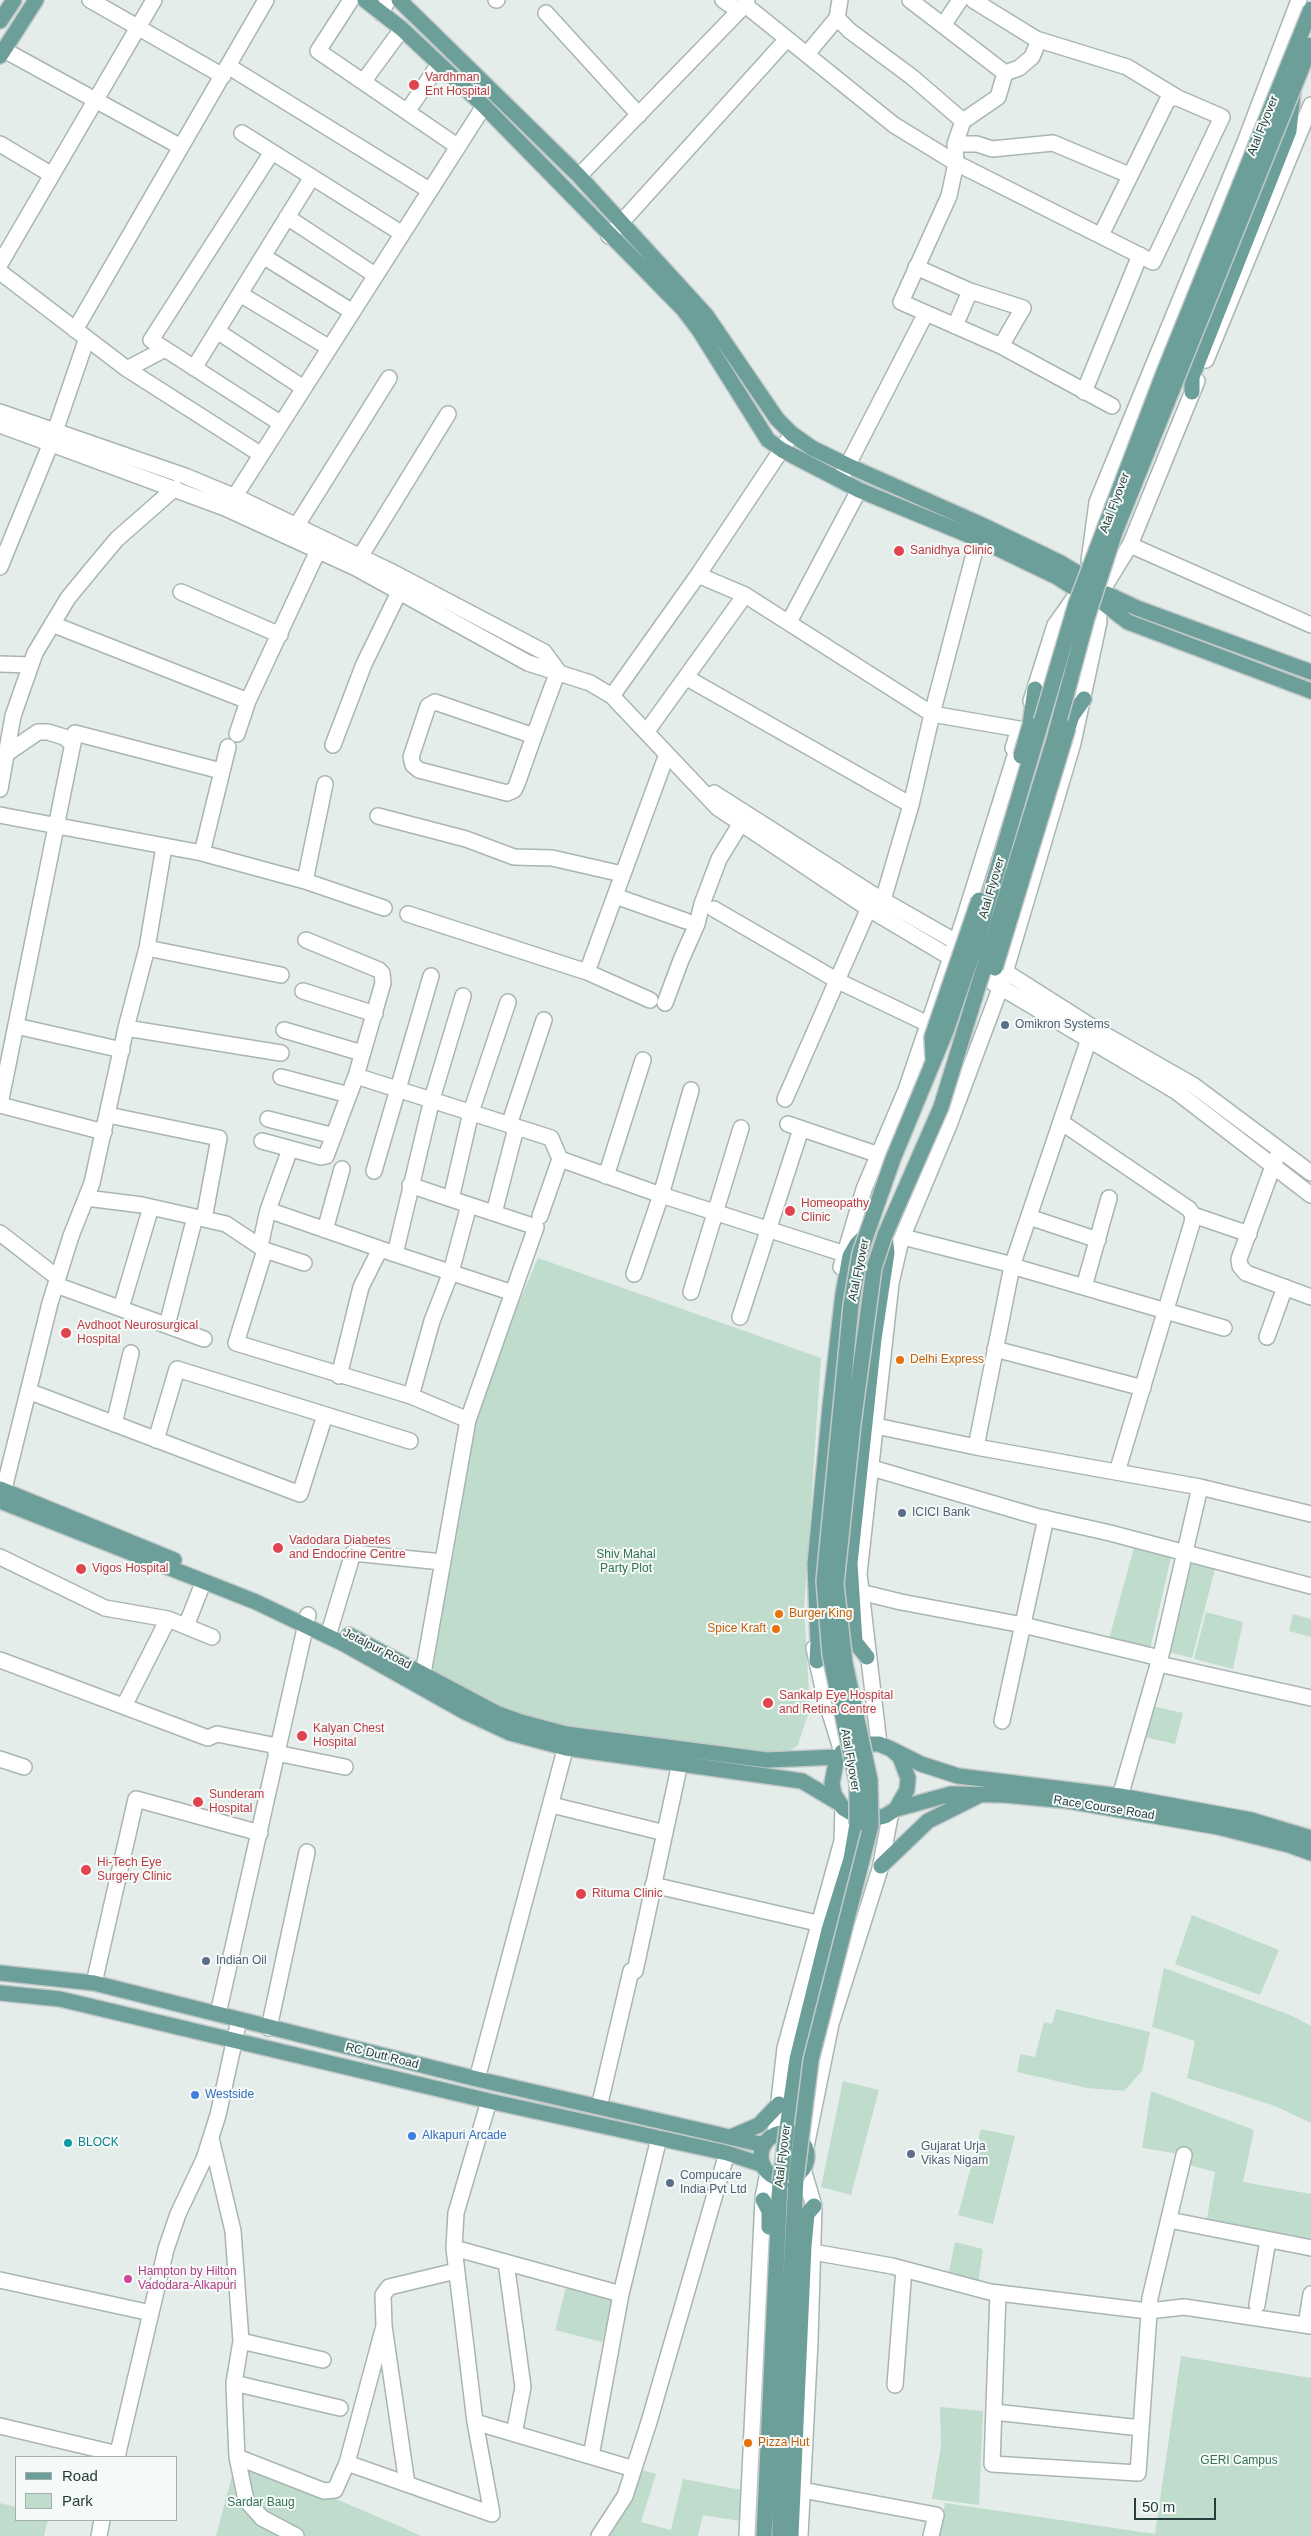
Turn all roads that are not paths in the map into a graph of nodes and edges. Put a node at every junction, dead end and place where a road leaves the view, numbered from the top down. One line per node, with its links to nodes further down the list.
1 (14, 0): 20 (main road)
2 (36, 0): 27 (main road)
3 (90, 0): 22 (street)
4 (154, 0): 22 (street)
5 (266, 0): 30 (street)
6 (351, 0): 32 (street)
7 (365, 0): 16 (main road)
8 (723, 0): 15 (street)
9 (840, 0): 19 (street)
10 (910, 0): 21 (street)
11 (960, 0): 21 (street)
12 (973, 0): 25 (street)
13 (1299, 0): 101 (street)
14 (405, 2): 23 (street); 50 (main road)
15 (743, 5): 24 (street); 39 (street)
16 (384, 6): 23 (main road)
17 (1311, 9): 169 (main road, Atal Flyover, bridge)
18 (546, 13): 39 (street)
19 (837, 18): 28 (street); 40 (street)
20 (0, 21)
21 (944, 24): 31 (street)
22 (138, 26): 30 (street); 35 (street)
23 (399, 27): 29 (main road); 32 (street)
24 (787, 39): 28 (street); 54 (street)
25 (1039, 40): 31 (street); 34 (street)
26 (1311, 45): 33 (main road, Atal Flyover, bridge)
27 (2, 53): 35 (street)
28 (806, 54): 47 (street)
29 (439, 64): 37 (main road); 38 (street)
30 (225, 71): 45 (street); 52 (street)
31 (1005, 73): 40 (street)
32 (363, 82): 38 (street)
33 (1293, 92): 77 (main road); 170 (main road, Atal Flyover, bridge)
34 (1178, 98): 49 (street); 58 (street)
35 (96, 100): 45 (street); 48 (street)
36 (1311, 105): 77 (street)
37 (484, 106): 44 (street); 57 (main road)
38 (407, 112): 44 (street)
39 (639, 114): 50 (street)
40 (963, 121): 43 (street)
41 (242, 134): 46 (street)
42 (0, 144): 48 (street)
43 (955, 144): 47 (street); 49 (street)
44 (457, 146): 52 (street)
45 (181, 147): 70 (street)
46 (272, 152): 51 (street); 73 (street)
47 (956, 163): 56 (street); 61 (street)
48 (52, 175): 60 (street)
49 (1129, 175): 56 (street)
50 (579, 176): 54 (main road)
51 (312, 177): 53 (street); 55 (street)
52 (429, 190): 55 (street)
53 (287, 217): 59 (street); 63 (street)
54 (622, 223): 57 (street); 85 (main road)
55 (401, 233): 63 (street)
56 (1101, 234): 58 (street)
57 (609, 236): 87 (main road)
58 (1140, 255): 79 (street)
59 (263, 256): 65 (street); 66 (street)
60 (0, 264)
61 (916, 267): 64 (street); 67 (street)
62 (0, 272): 70 (street)
63 (375, 275): 66 (street)
64 (970, 291): 68 (street); 71 (street)
65 (240, 294): 69 (street); 72 (street)
66 (351, 311): 72 (street)
67 (926, 313): 68 (street); 89 (street)
68 (955, 326): 71 (street)
69 (217, 331): 74 (street); 78 (street)
70 (81, 334): 75 (street); 86 (street)
71 (1000, 346): 79 (street)
72 (328, 347): 78 (street)
73 (165, 349): 74 (street); 75 (street)
74 (194, 368): 83 (street)
75 (127, 369): 88 (street)
76 (389, 378): 94 (street)
77 (1192, 385): 97 (street)
78 (302, 387): 83 (street)
79 (1084, 392): 80 (street)
80 (1112, 406)
81 (0, 412): 86 (street)
82 (448, 414): 98 (street)
83 (280, 423): 88 (street)
84 (0, 426): 86 (street)
85 (792, 434): 87 (street); 89 (main road)
86 (52, 437): 91 (street); 93 (street); 99 (street)
87 (782, 450): 90 (main road); 100 (street)
88 (260, 454): 93 (street)
89 (847, 465): 90 (street); 101 (main road)
90 (840, 480): 92 (main road)
91 (175, 488): 96 (street); 107 (street)
92 (859, 490): 95 (main road); 106 (street)
93 (235, 496): 94 (street)
94 (297, 525): 96 (street)
95 (978, 539): 101 (main road); 120 (street)
96 (321, 544): 98 (street); 102 (street); 109 (street)
97 (1130, 545): 105 (street); 108 (street)
98 (360, 557): 102 (street)
99 (0, 567)
100 (698, 575): 104 (street); 117 (street)
101 (1081, 585): 105 (main road); 105 (main road); 115 (street)
102 (403, 586): 112 (street); 124 (street)
103 (181, 592): 109 (street)
104 (745, 595): 106 (street); 114 (street)
105 (1103, 596): 113 (main road); 116 (main road); 118 (street)
106 (789, 622): 120 (street)
107 (52, 624): 111 (street); 119 (street)
108 (1311, 625)
109 (280, 635): 119 (street)
110 (0, 664): 111 (street)
111 (31, 665): 125 (street)
112 (558, 671): 117 (street); 122 (street)
113 (1311, 672)
114 (687, 678): 121 (street); 131 (street)
115 (1035, 689): 147 (street); 169 (main road, bridge)
116 (1311, 691)
117 (612, 696): 121 (street)
118 (1084, 700): 153 (street); 170 (main road, bridge)
119 (248, 701): 127 (street)
120 (932, 714): 131 (street); 147 (street)
121 (647, 731): 126 (street)
122 (534, 736): 122 (street)
123 (73, 744): 125 (street); 127 (street); 135 (street)
124 (333, 746)
125 (6, 754): 130 (street)
126 (667, 754): 128 (street); 138 (street)
127 (221, 771): 137 (street)
128 (695, 782): 134 (street); 141 (street)
129 (325, 784): 139 (street)
130 (0, 789)
131 (911, 805): 141 (street)
132 (0, 815): 135 (street)
133 (378, 816): 138 (street)
134 (741, 823): 141 (street); 150 (street)
135 (55, 826): 136 (street); 161 (street)
136 (164, 847): 137 (street); 148 (street)
137 (202, 853): 139 (street)
138 (622, 874): 140 (street)
139 (305, 881): 142 (street)
140 (616, 896): 145 (street); 150 (street)
141 (876, 901): 147 (street); 149 (street); 154 (street)
142 (384, 908)
143 (714, 909): 154 (street)
144 (408, 914): 150 (street)
145 (686, 921)
146 (306, 940): 158 (street)
147 (955, 941): 149 (street); 153 (street)
148 (147, 948): 151 (street); 162 (street)
149 (951, 957): 153 (street); 160 (street)
150 (587, 972)
151 (281, 975)
152 (431, 976): 173 (street)
153 (1003, 979): 164 (street); 218 (street)
154 (838, 981): 160 (street); 177 (street)
155 (303, 991): 158 (street)
156 (463, 996): 176 (street)
157 (508, 1002): 179 (street)
158 (375, 1014): 167 (street)
159 (544, 1020): 183 (street)
160 (928, 1024): 190 (street)
161 (16, 1026): 165 (street); 178 (street)
162 (126, 1028): 165 (street); 166 (street)
163 (284, 1030): 167 (street)
164 (1091, 1033): 182 (street); 189 (street); 192 (street)
165 (122, 1050): 180 (street)
166 (282, 1053)
167 (362, 1053): 172 (street)
168 (643, 1060): 196 (street)
169 (933, 1061): 215 (main road, Atal Flyover, bridge)
170 (956, 1061): 217 (main road, Atal Flyover, bridge)
171 (281, 1076): 175 (street)
172 (356, 1076): 173 (street); 175 (street)
173 (397, 1089): 176 (street); 194 (street)
174 (692, 1090): 198 (street)
175 (349, 1095): 186 (street)
176 (432, 1099): 179 (street); 197 (street)
177 (785, 1099)
178 (0, 1105): 185 (street)
179 (472, 1112): 183 (street); 202 (street)
180 (108, 1115): 185 (street); 211 (street)
181 (268, 1119): 186 (street)
182 (1061, 1122): 208 (street); 210 (street)
183 (512, 1126): 191 (street); 207 (street)
184 (741, 1128): 206 (street)
185 (104, 1132): 200 (street)
186 (334, 1136): 188 (street)
187 (262, 1141): 188 (street)
188 (290, 1149): 205 (street)
189 (1279, 1149): 192 (street); 195 (street)
190 (879, 1155): 212 (street); 222 (street)
191 (560, 1159): 196 (street); 209 (street)
192 (1273, 1166): 199 (street); 216 (street)
193 (342, 1169): 213 (street)
194 (374, 1171)
195 (1311, 1173)
196 (606, 1176): 198 (street)
197 (410, 1185): 202 (street); 221 (street)
198 (661, 1195): 206 (street); 226 (street)
199 (1311, 1195)
200 (86, 1198): 204 (street); 227 (street)
201 (1109, 1198): 219 (street)
202 (451, 1199): 203 (street)
203 (469, 1205): 207 (street); 225 (street)
204 (151, 1207): 211 (street); 233 (street)
205 (268, 1210): 213 (street); 220 (street)
206 (716, 1212): 212 (street); 230 (street)
207 (494, 1213): 231 (street)
208 (1193, 1215): 216 (street); 234 (street)
209 (540, 1216)
210 (1029, 1217): 219 (street); 224 (street)
211 (200, 1218): 220 (street); 236 (street)
212 (770, 1229): 222 (street); 235 (street)
213 (325, 1230): 221 (street)
214 (0, 1233): 227 (street)
215 (867, 1234): 273 (main road); 363 (main road, Atal Flyover, bridge)
216 (1249, 1234): 229 (street)
217 (885, 1235): 271 (main road); 364 (main road, Atal Flyover, bridge)
218 (903, 1237): 224 (street); 249 (street)
219 (1098, 1240): 228 (street)
220 (263, 1248): 223 (street); 242 (street)
221 (388, 1251): 225 (street); 242 (street)
222 (844, 1254): 273 (street)
223 (304, 1263)
224 (1012, 1266): 228 (street); 240 (street)
225 (451, 1272): 231 (street); 245 (street)
226 (634, 1274)
227 (57, 1281): 233 (street); 244 (street)
228 (1084, 1287): 234 (street)
229 (1285, 1287): 232 (street); 238 (street)
230 (691, 1292)
231 (513, 1293): 247 (street)
232 (1311, 1297)
233 (121, 1308): 236 (street)
234 (1166, 1311): 237 (street); 243 (street)
235 (740, 1317)
236 (167, 1325): 239 (street)
237 (1224, 1328)
238 (1267, 1337)
239 (204, 1338)
240 (994, 1348): 243 (street); 252 (street)
241 (131, 1352): 248 (street)
242 (339, 1376): 245 (street)
243 (1143, 1388): 254 (street)
244 (28, 1391): 248 (street); 256 (street)
245 (411, 1396): 247 (street)
246 (325, 1414): 250 (street); 250 (street); 251 (street)
247 (468, 1420): 261 (street)
248 (114, 1424): 250 (street)
249 (876, 1426): 252 (street); 253 (street)
250 (156, 1440)
251 (410, 1441)
252 (976, 1447): 254 (street)
253 (872, 1468): 258 (street); 264 (street)
254 (1117, 1472): 255 (street)
255 (1200, 1487): 257 (street); 259 (street)
256 (1, 1495): 262 (main road, Jetalpur Road); 266 (main road, Jetalpur Road)
257 (1311, 1514)
258 (1046, 1518): 259 (street); 267 (street)
259 (1184, 1553): 263 (street); 274 (street)
260 (0, 1557): 265 (street)
261 (442, 1562): 269 (street); 275 (street)
262 (203, 1583): 266 (main road, Jetalpur Road); 268 (street)
263 (1311, 1586)
264 (860, 1592): 267 (street); 271 (street)
265 (168, 1619): 268 (street); 277 (street)
266 (307, 1620): 269 (main road, Jetalpur Road); 281 (street)
267 (1023, 1625): 274 (street); 278 (street)
268 (186, 1626): 270 (street)
269 (330, 1631): 275 (main road, Jetalpur Road)
270 (212, 1637)
271 (867, 1657): 280 (street)
272 (0, 1660): 277 (street)
273 (817, 1661): 282 (street)
274 (1159, 1661): 276 (street); 289 (street)
275 (423, 1679): 279 (main road, Jetalpur Road)
276 (1311, 1698)
277 (124, 1706): 281 (street)
278 (1002, 1720)
279 (568, 1741): 284 (main road, Jetalpur Road); 287 (main road, Jetalpur Road); 290 (street)
280 (885, 1747): 282 (main road); 289 (main road, Race Course Road); 292 (main road)
281 (277, 1750): 286 (street); 293 (street)
282 (840, 1755): 287 (main road); 291 (main road)
283 (0, 1759): 285 (street)
284 (680, 1763): 287 (main road, Jetalpur Road); 294 (street)
285 (24, 1767)
286 (345, 1767)
287 (764, 1767): 291 (main road)
288 (981, 1794): 289 (main road, Race Course Road); 292 (main road, Race Course Road); 298 (main road)
289 (1118, 1803): 295 (main road, Race Course Road); 297 (main road, Race Course Road)
290 (552, 1805): 294 (street); 308 (street)
291 (842, 1806): 292 (main road); 310 (street)
292 (894, 1811): 298 (street)
293 (260, 1833): 302 (street); 304 (street)
294 (665, 1833): 299 (street)
295 (1311, 1838)
296 (307, 1852): 306 (street)
297 (1311, 1853)
298 (881, 1866): 316 (street)
299 (654, 1885): 300 (street); 311 (street)
300 (817, 1923)
301 (0, 1973): 302 (main road, RC Dutt Road)
302 (94, 1983): 304 (main road, RC Dutt Road)
303 (0, 1993): 307 (main road, RC Dutt Road)
304 (218, 2014): 305 (main road, RC Dutt Road)
305 (239, 2020): 306 (main road, RC Dutt Road); 307 (street)
306 (269, 2028): 308 (main road, RC Dutt Road)
307 (234, 2040): 309 (main road, RC Dutt Road); 313 (street)
308 (477, 2079): 311 (main road, RC Dutt Road)
309 (489, 2101): 314 (main road, RC Dutt Road); 325 (street)
310 (779, 2104): 312 (main road); 315 (street)
311 (599, 2106): 312 (main road, RC Dutt Road)
312 (731, 2137): 315 (main road, RC Dutt Road)
313 (211, 2138): 337 (street); 340 (street)
314 (660, 2138): 317 (main road, RC Dutt Road); 333 (street)
315 (770, 2140): 316 (main road); 319 (main road)
316 (806, 2148): 320 (main road)
317 (727, 2153): 319 (main road, RC Dutt Road); 354 (street)
318 (1184, 2155): 323 (street)
319 (766, 2168): 320 (main road); 321 (street)
320 (803, 2169): 322 (street)
321 (763, 2200): 361 (street); 362 (main road)
322 (814, 2206): 327 (street); 365 (main road)
323 (1169, 2220): 324 (street); 336 (street)
324 (1268, 2240): 326 (street); 335 (street)
325 (454, 2248): 328 (street); 330 (street)
326 (1311, 2248)
327 (813, 2252): 329 (street); 356 (street)
328 (506, 2262): 333 (street); 349 (street)
329 (904, 2270): 332 (street); 343 (street)
330 (456, 2271): 339 (street); 346 (street)
331 (0, 2280): 337 (street)
332 (998, 2293): 336 (street); 345 (street)
333 (621, 2294): 351 (street)
334 (1311, 2294): 338 (street)
335 (1257, 2304)
336 (1148, 2310): 338 (street); 348 (street)
337 (151, 2314): 350 (street)
338 (1308, 2325)
339 (384, 2326): 353 (street); 355 (street)
340 (241, 2341): 341 (street); 342 (street)
341 (323, 2360)
342 (234, 2383): 344 (street); 352 (street)
343 (895, 2385)
344 (340, 2408)
345 (994, 2412): 348 (street); 348 (street)
346 (475, 2422): 349 (street); 355 (street)
347 (0, 2426): 350 (street)
348 (1141, 2428)
349 (514, 2434): 351 (street)
350 (118, 2456)
351 (591, 2456): 354 (street)
352 (237, 2457): 353 (street); 359 (street)
353 (346, 2463): 355 (street)
354 (634, 2469): 360 (street)
355 (407, 2484)
356 (802, 2490): 366 (street); 367 (street)
357 (102, 2521): 358 (street)
358 (99, 2536)
359 (296, 2536)
360 (599, 2536)
361 (747, 2536)
362 (754, 2536)
363 (764, 2536)
364 (780, 2536)
365 (791, 2536)
366 (800, 2536)
367 (931, 2536)

